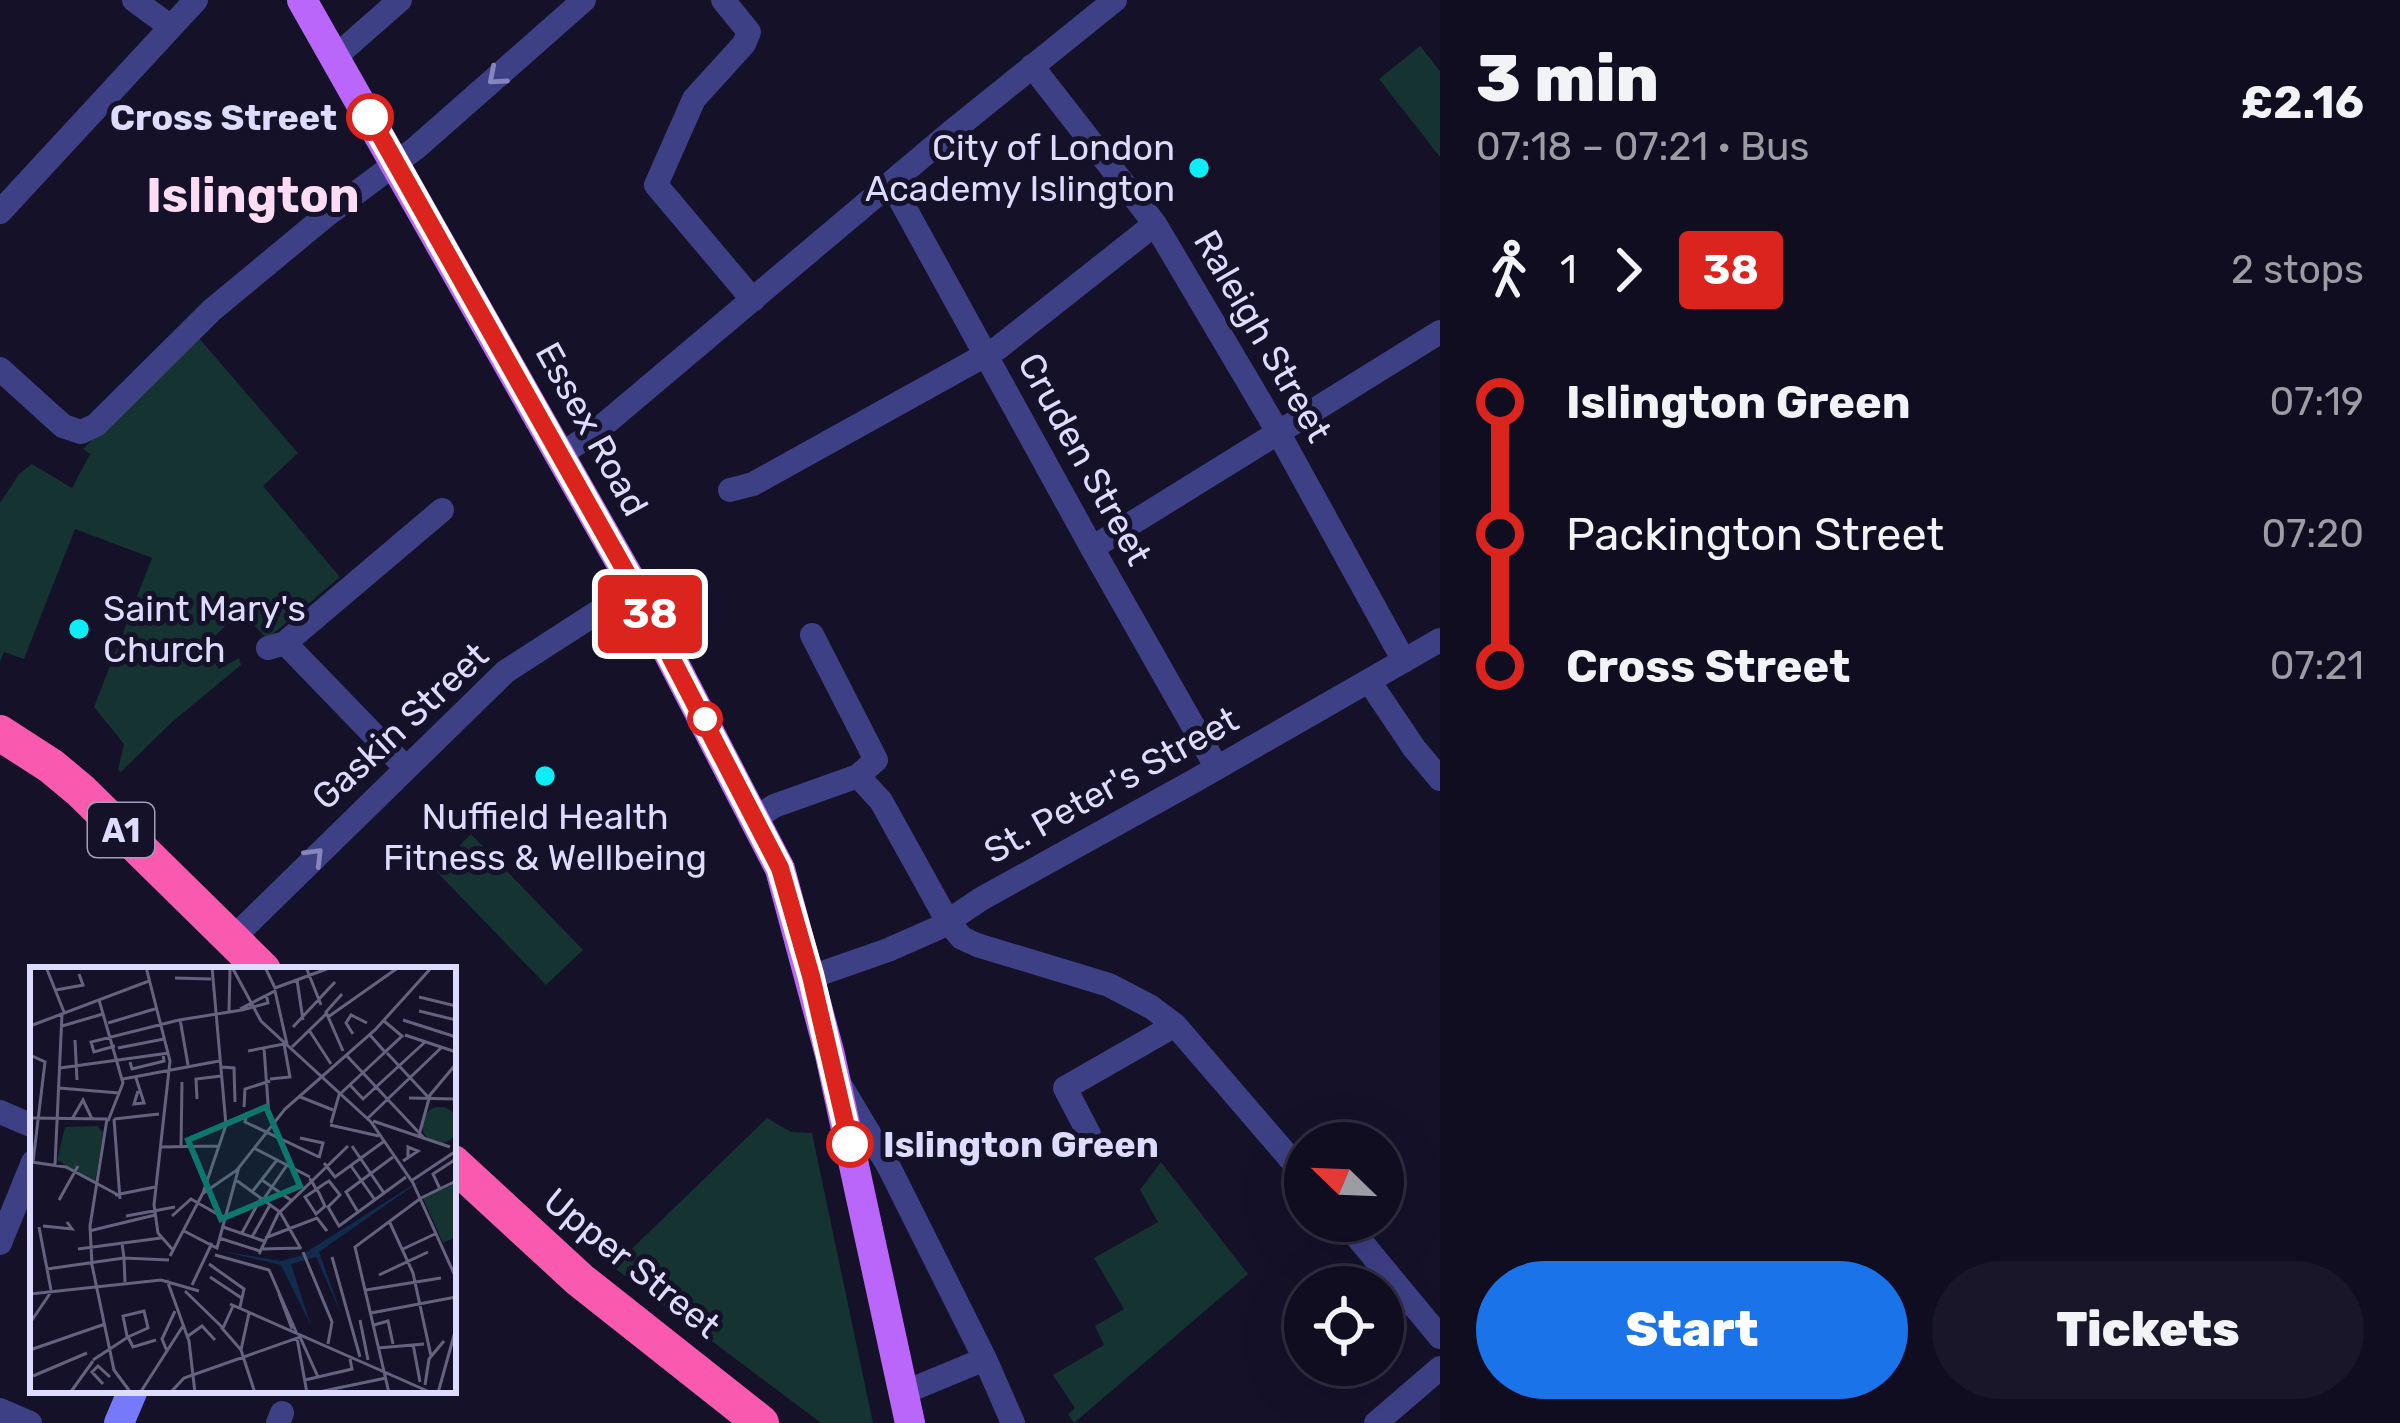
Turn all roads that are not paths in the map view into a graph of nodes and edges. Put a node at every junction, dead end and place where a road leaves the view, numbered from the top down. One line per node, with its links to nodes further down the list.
1 (134, 0): 8 (street)
2 (196, 0): 8 (street)
3 (302, 0): 9 (main road, Essex Road)
4 (400, 0): 9 (street)
5 (584, 0): 11 (street, one-way to 11)
6 (723, 0): 15 (street)
7 (1115, 0): 10 (street)
8 (171, 27): 13 (street)
9 (335, 57): 11 (main road, Essex Road)
10 (1032, 66): 12 (street); 14 (street, Raleigh Street)
11 (396, 162): 18 (street); 20 (main road, Essex Road)
12 (891, 183): 15 (street); 17 (street, Cruden Street)
13 (0, 212)
14 (1155, 224): 17 (street); 19 (street, Raleigh Street)
15 (753, 300): 20 (street)
16 (1440, 332): 19 (street)
17 (987, 354): 21 (street); 23 (street, Cruden Street)
18 (0, 369)
19 (1279, 432): 23 (street); 27 (street, Raleigh Street)
20 (561, 454): 24 (main road, Essex Road)
21 (749, 491)
22 (442, 510): 30 (street)
23 (1092, 548): 32 (street, Cruden Street)
24 (635, 588): 30 (street, Gaskin Street); 34 (main road, Essex Road)
25 (812, 635): 31 (street)
26 (1440, 640): 27 (street, St. Peter's Street)
27 (1404, 661): 28 (street, St. Peter's Street)
28 (1369, 681): 32 (street, St. Peter's Street); 33 (street)
29 (0, 733): 36 (highway, A1)
30 (405, 767): 36 (street, Gaskin Street, one-way to 30)
31 (867, 768): 34 (street); 35 (street)
32 (1217, 768): 35 (street, St. Peter's Street)
33 (1440, 779)
34 (756, 818): 38 (main road, Essex Road)
35 (947, 922): 38 (street, St. Peter's Street); 39 (street)
36 (232, 939): 37 (highway, A1)
37 (259, 967)
38 (811, 976): 40 (main road)
39 (1175, 1024): 43 (street); 44 (street)
40 (834, 1076): 50 (street); 53 (main road)
41 (0, 1112): 42 (street)
42 (30, 1125)
43 (1089, 1133)
44 (1284, 1151)
45 (456, 1166): 57 (highway, Upper Street)
46 (30, 1169): 48 (street)
47 (1361, 1242): 49 (street)
48 (0, 1243)
49 (1440, 1337)
50 (985, 1359): 53 (street); 58 (street)
51 (1440, 1368): 59 (street)
52 (132, 1393): 56 (street)
53 (906, 1408)
54 (0, 1410): 55 (street)
55 (30, 1423)
56 (119, 1423)
57 (761, 1423)
58 (1012, 1423)
59 (1376, 1423)

